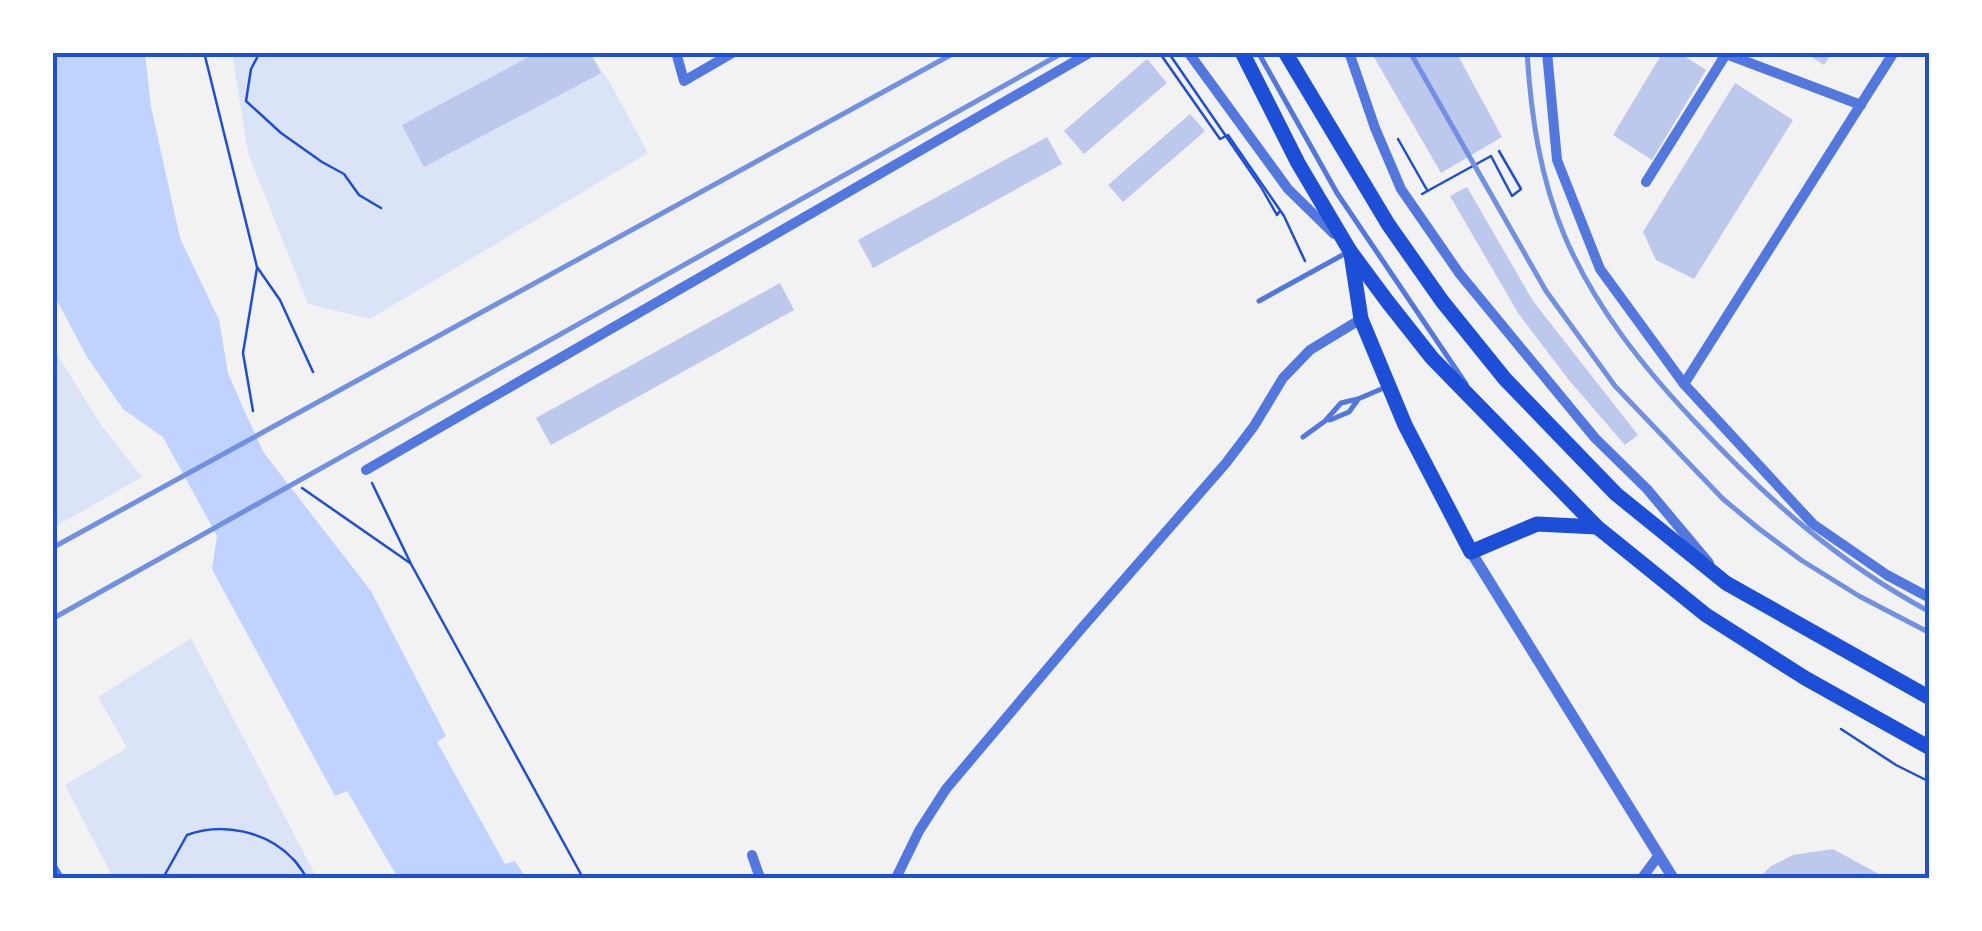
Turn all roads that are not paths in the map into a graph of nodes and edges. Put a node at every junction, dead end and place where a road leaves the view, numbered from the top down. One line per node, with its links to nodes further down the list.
1 (676, 52): 2 (street)
2 (734, 52)
3 (1090, 52): 23 (street)
4 (1188, 52): 14 (street)
5 (1242, 52): 14 (main road)
6 (1258, 52): 20 (lane)
7 (1286, 52): 26 (main road)
8 (1348, 52): 26 (street)
9 (1547, 52): 17 (street)
10 (1894, 52): 12 (street)
11 (1724, 53): 12 (street); 13 (street)
12 (1860, 105): 17 (street)
13 (1646, 182)
14 (1350, 250): 15 (lane); 16 (main road); 20 (main road)
15 (1259, 300)
16 (1361, 319): 18 (main road); 35 (street)
17 (1684, 384): 27 (street)
18 (1388, 386): 19 (lane); 25 (main road)
19 (1358, 399): 21 (lane); 21 (lane)
20 (1480, 406): 24 (main road)
21 (1325, 421): 22 (lane)
22 (1303, 437)
23 (366, 470)
24 (1597, 528): 25 (main road); 29 (main road)
25 (1471, 552): 30 (street)
26 (1726, 583): 28 (main road)
27 (1930, 598)
28 (1930, 698)
29 (1930, 748)
30 (1658, 854): 36 (street); 37 (street)
31 (752, 855): 34 (street)
32 (52, 867): 33 (street)
33 (58, 878)
34 (760, 878)
35 (896, 878)
36 (1642, 878)
37 (1673, 878)

